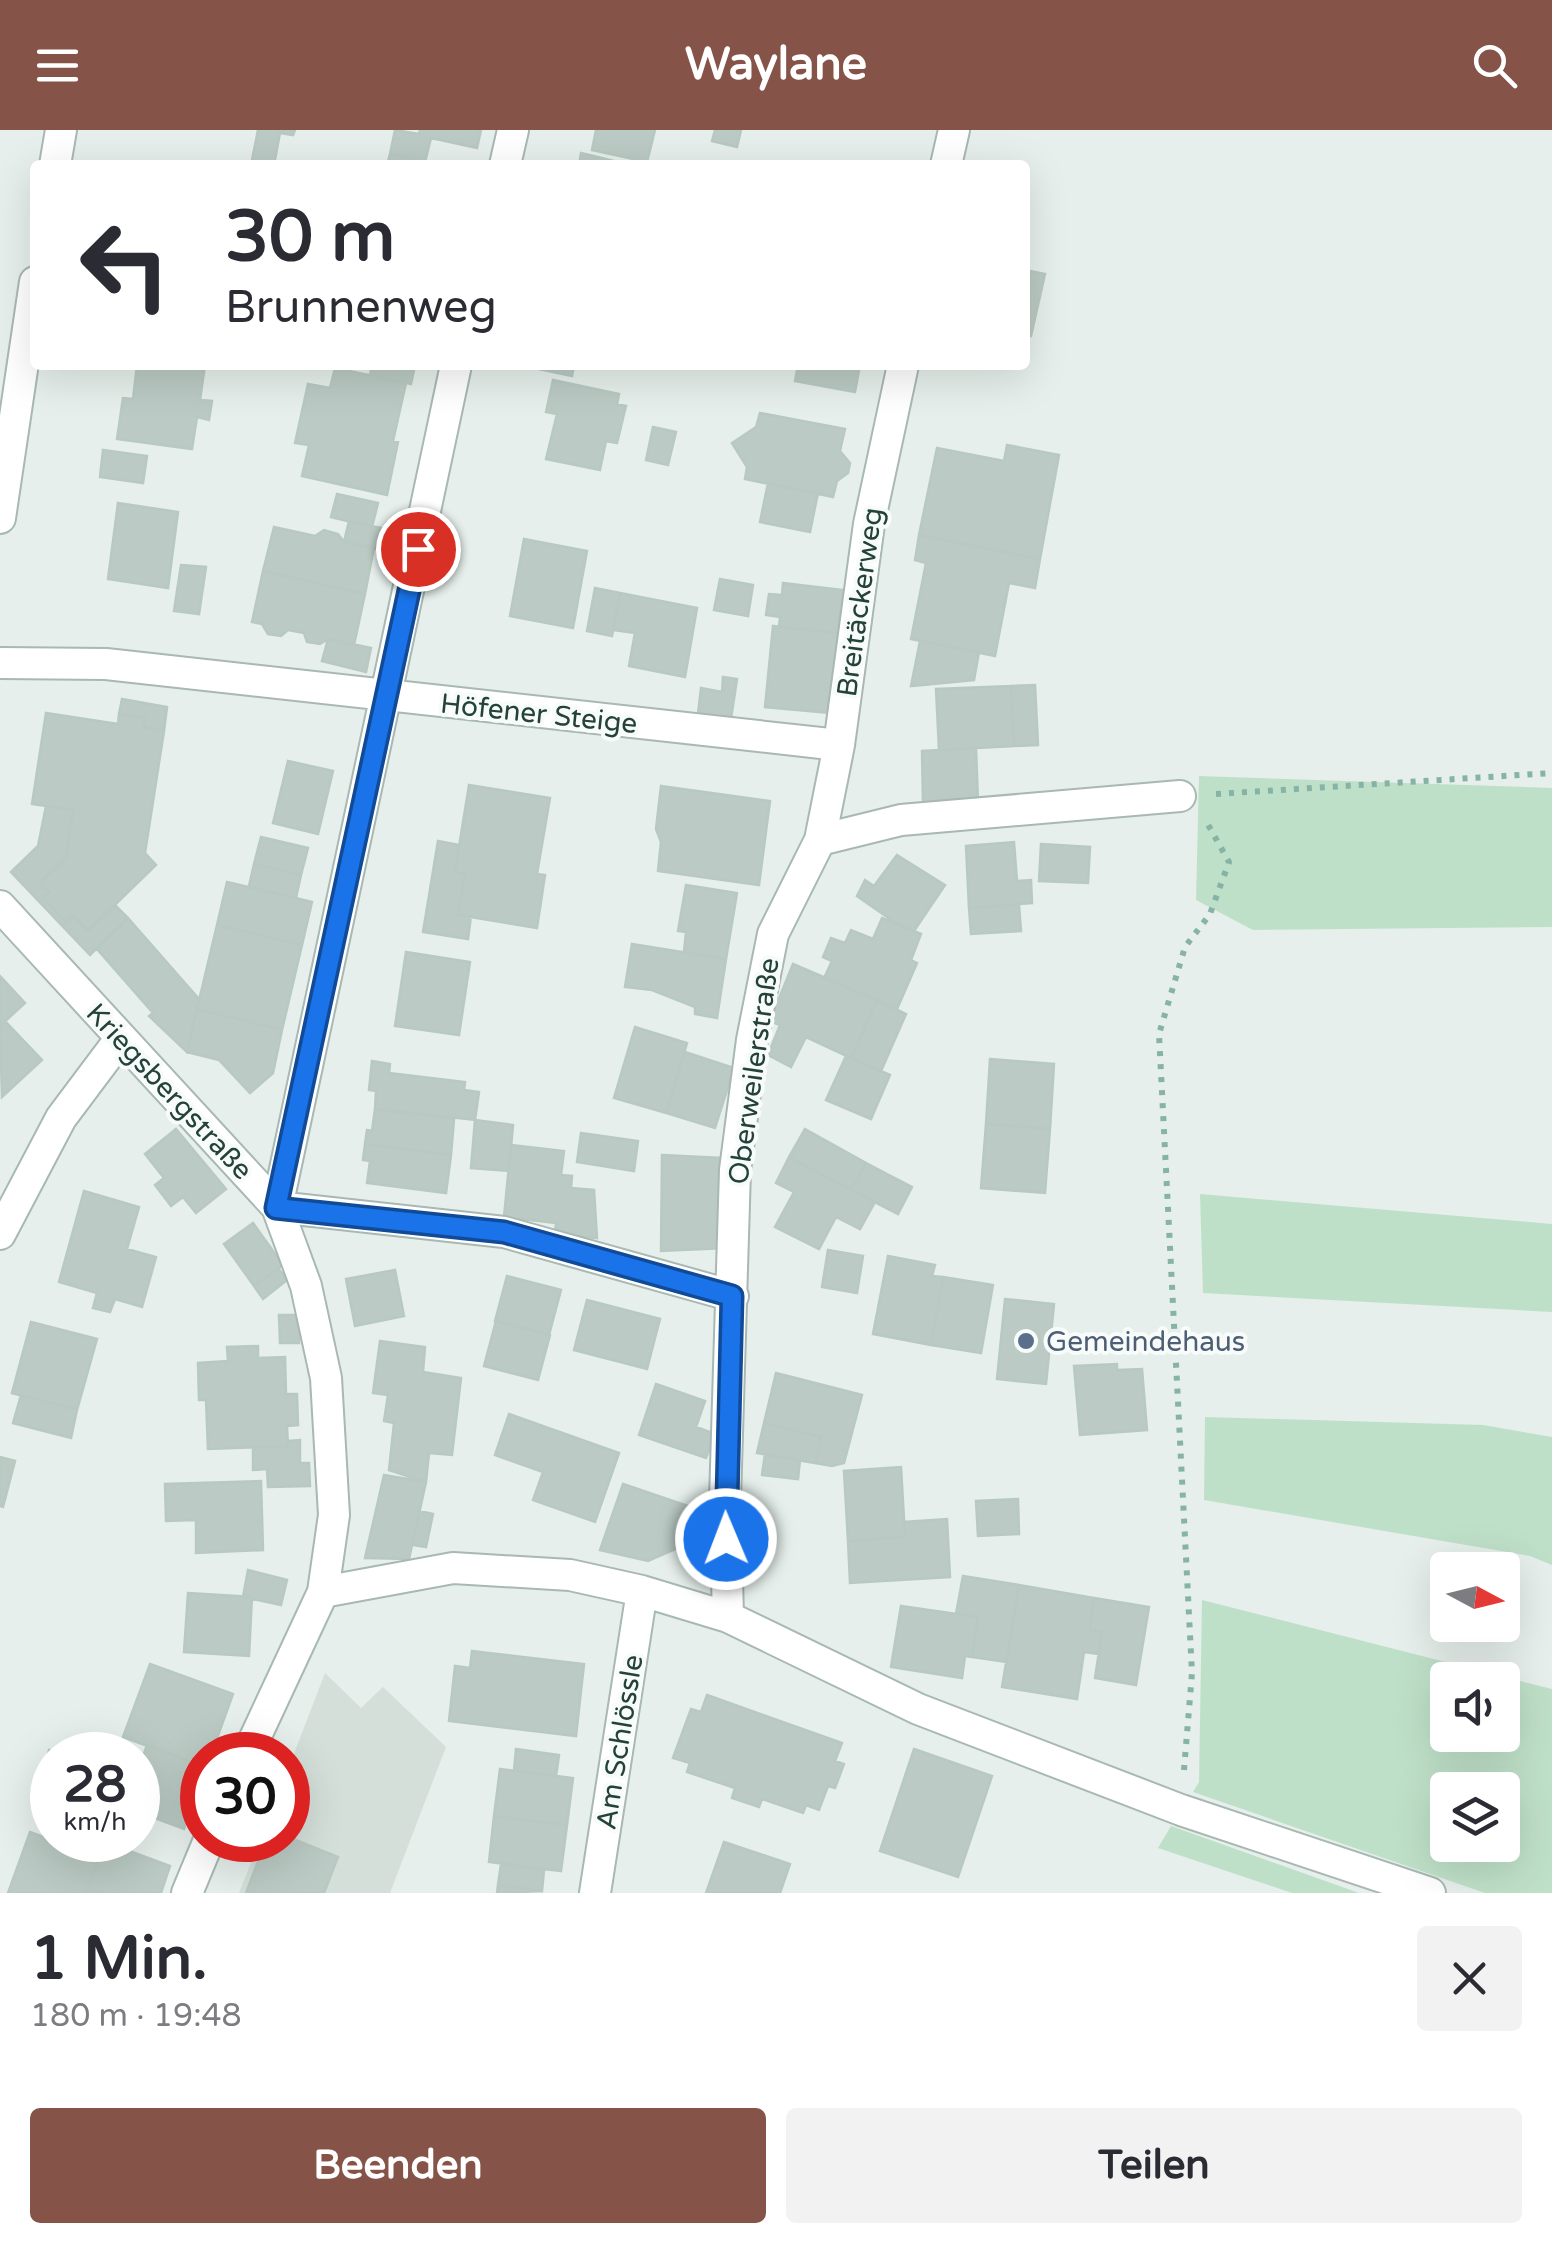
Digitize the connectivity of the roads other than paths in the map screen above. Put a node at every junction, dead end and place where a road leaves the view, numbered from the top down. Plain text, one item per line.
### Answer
1 (60, 130) edge
2 (513, 130) edge
3 (954, 130) edge
4 (56, 160) edge
5 (505, 160) edge
6 (947, 160) edge
7 (30, 316) edge
8 (455, 370) edge
9 (902, 370) edge
10 (0, 518) edge
11 (0, 663) edge
12 (388, 696) junction
13 (839, 745) junction
14 (1180, 796) road end
15 (820, 840) junction
16 (0, 906) edge
17 (121, 1038) junction
18 (276, 1208) junction
19 (0, 1234) edge
20 (732, 1296) junction
21 (642, 1590) junction
22 (324, 1592) junction
23 (728, 1617) junction
24 (258, 1732) edge
25 (200, 1862) edge
26 (187, 1893) edge
27 (595, 1893) edge
28 (1430, 1893) edge

1 - 4 street
2 - 5 street
3 - 6 street
7 - 10 street
8 - 12 street
9 - 13 street, Breitäckerweg
11 - 12 street, Höfener Steige
12 - 13 street, Höfener Steige
12 - 18 street
13 - 15 street, Breitäckerweg
14 - 15 street
15 - 20 street, Oberweilerstraße
16 - 17 street, Kriegsbergstraße
17 - 18 street, Kriegsbergstraße
17 - 19 street
18 - 20 street
18 - 22 street, Kriegsbergstraße
20 - 23 street, Oberweilerstraße
21 - 22 street
21 - 23 street
21 - 27 street, Am Schlössle
22 - 24 street, Kriegsbergstraße
23 - 28 street
25 - 26 street

